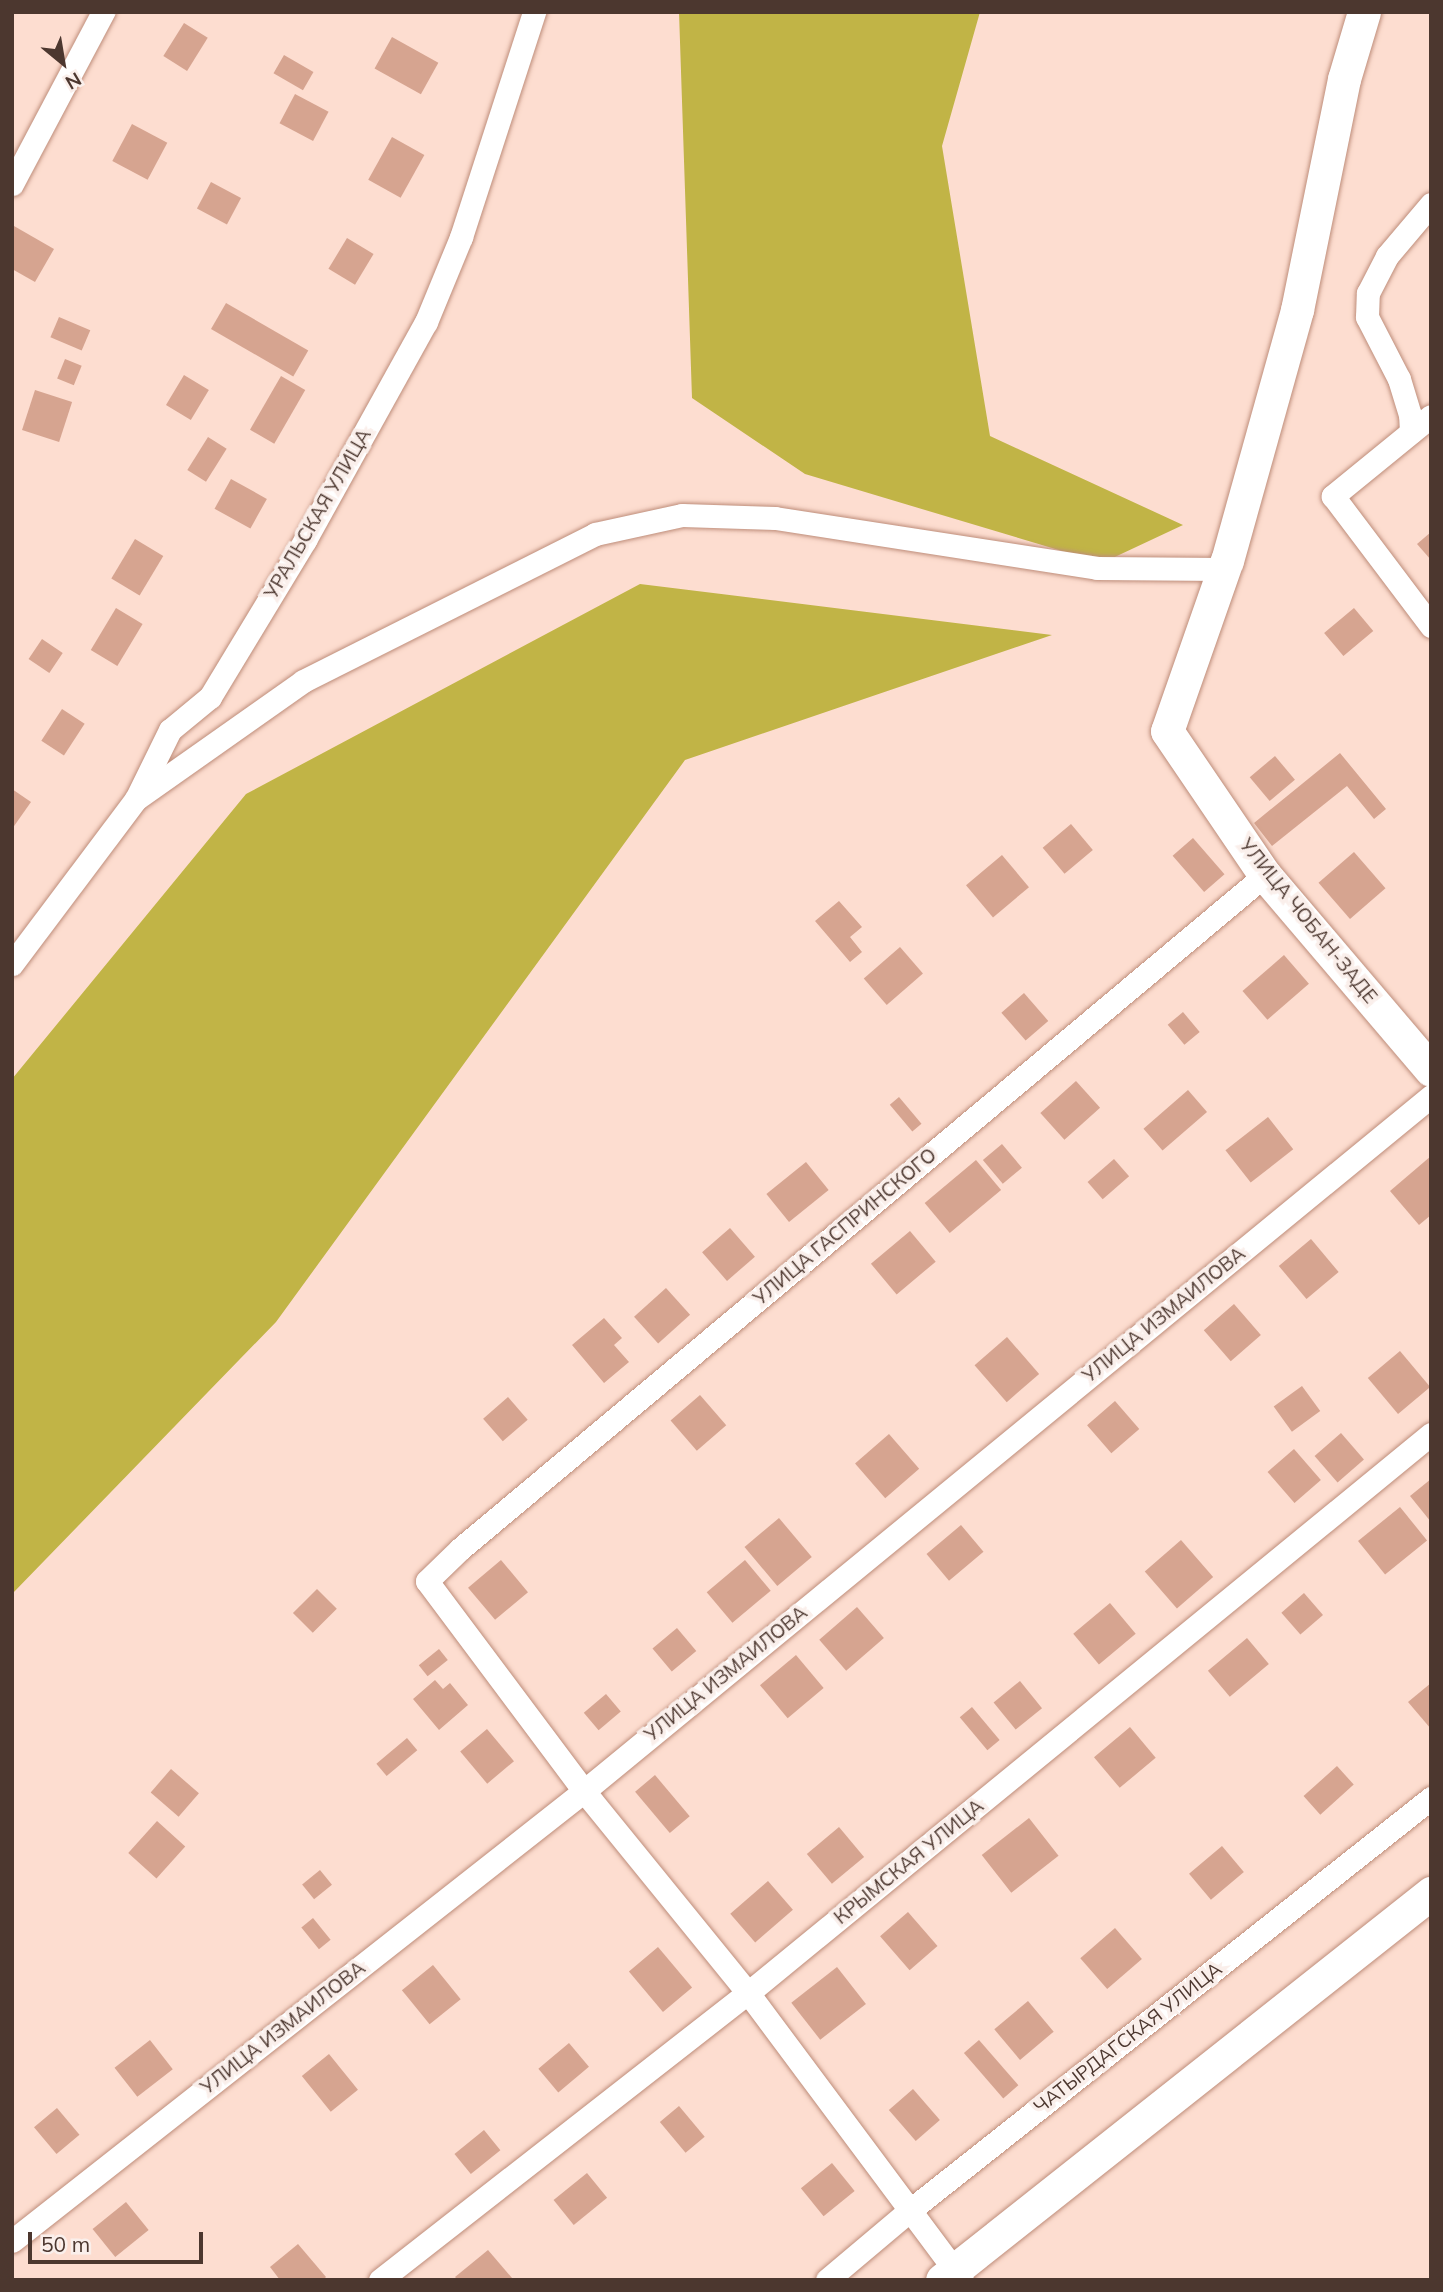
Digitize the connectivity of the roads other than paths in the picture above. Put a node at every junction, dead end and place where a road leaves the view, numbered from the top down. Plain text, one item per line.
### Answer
1 (103, 12) edge
2 (534, 12) edge
3 (1364, 12) edge
4 (12, 184) edge
5 (1431, 204) edge
6 (1431, 416) edge
7 (1411, 432) junction
8 (1223, 569) junction
9 (1431, 626) edge
10 (136, 799) junction
11 (1265, 875) junction
12 (12, 964) edge
13 (1431, 1070) edge
14 (1431, 1096) edge
15 (1431, 1434) edge
16 (583, 1791) junction
17 (1431, 1798) edge
18 (1431, 1893) edge
19 (748, 1993) junction
20 (909, 2211) junction
21 (12, 2241) edge
22 (952, 2276) edge
23 (380, 2280) edge
24 (827, 2280) edge

1 - 4 street
2 - 10 street, УРАЛЬСКАЯ УЛИЦА
3 - 8 main road
5 - 7 street
6 - 7 street
7 - 9 street
8 - 10 street
8 - 11 main road, УЛИЦА ЧОБАН-ЗАДЕ
10 - 12 street, УРАЛЬСКАЯ УЛИЦА
11 - 13 main road, УЛИЦА ЧОБАН-ЗАДЕ
11 - 16 street, УЛИЦА ГАСПРИНСКОГО
14 - 16 street, УЛИЦА ИЗМАИЛОВА
15 - 19 street, КРЫМСКАЯ УЛИЦА
16 - 19 street
16 - 21 street, УЛИЦА ИЗМАИЛОВА
17 - 20 street, ЧАТЫРДАГСКАЯ УЛИЦА
18 - 22 main road
19 - 20 street
19 - 23 street, КРЫМСКАЯ УЛИЦА
20 - 22 street
20 - 24 street, ЧАТЫРДАГСКАЯ УЛИЦА

